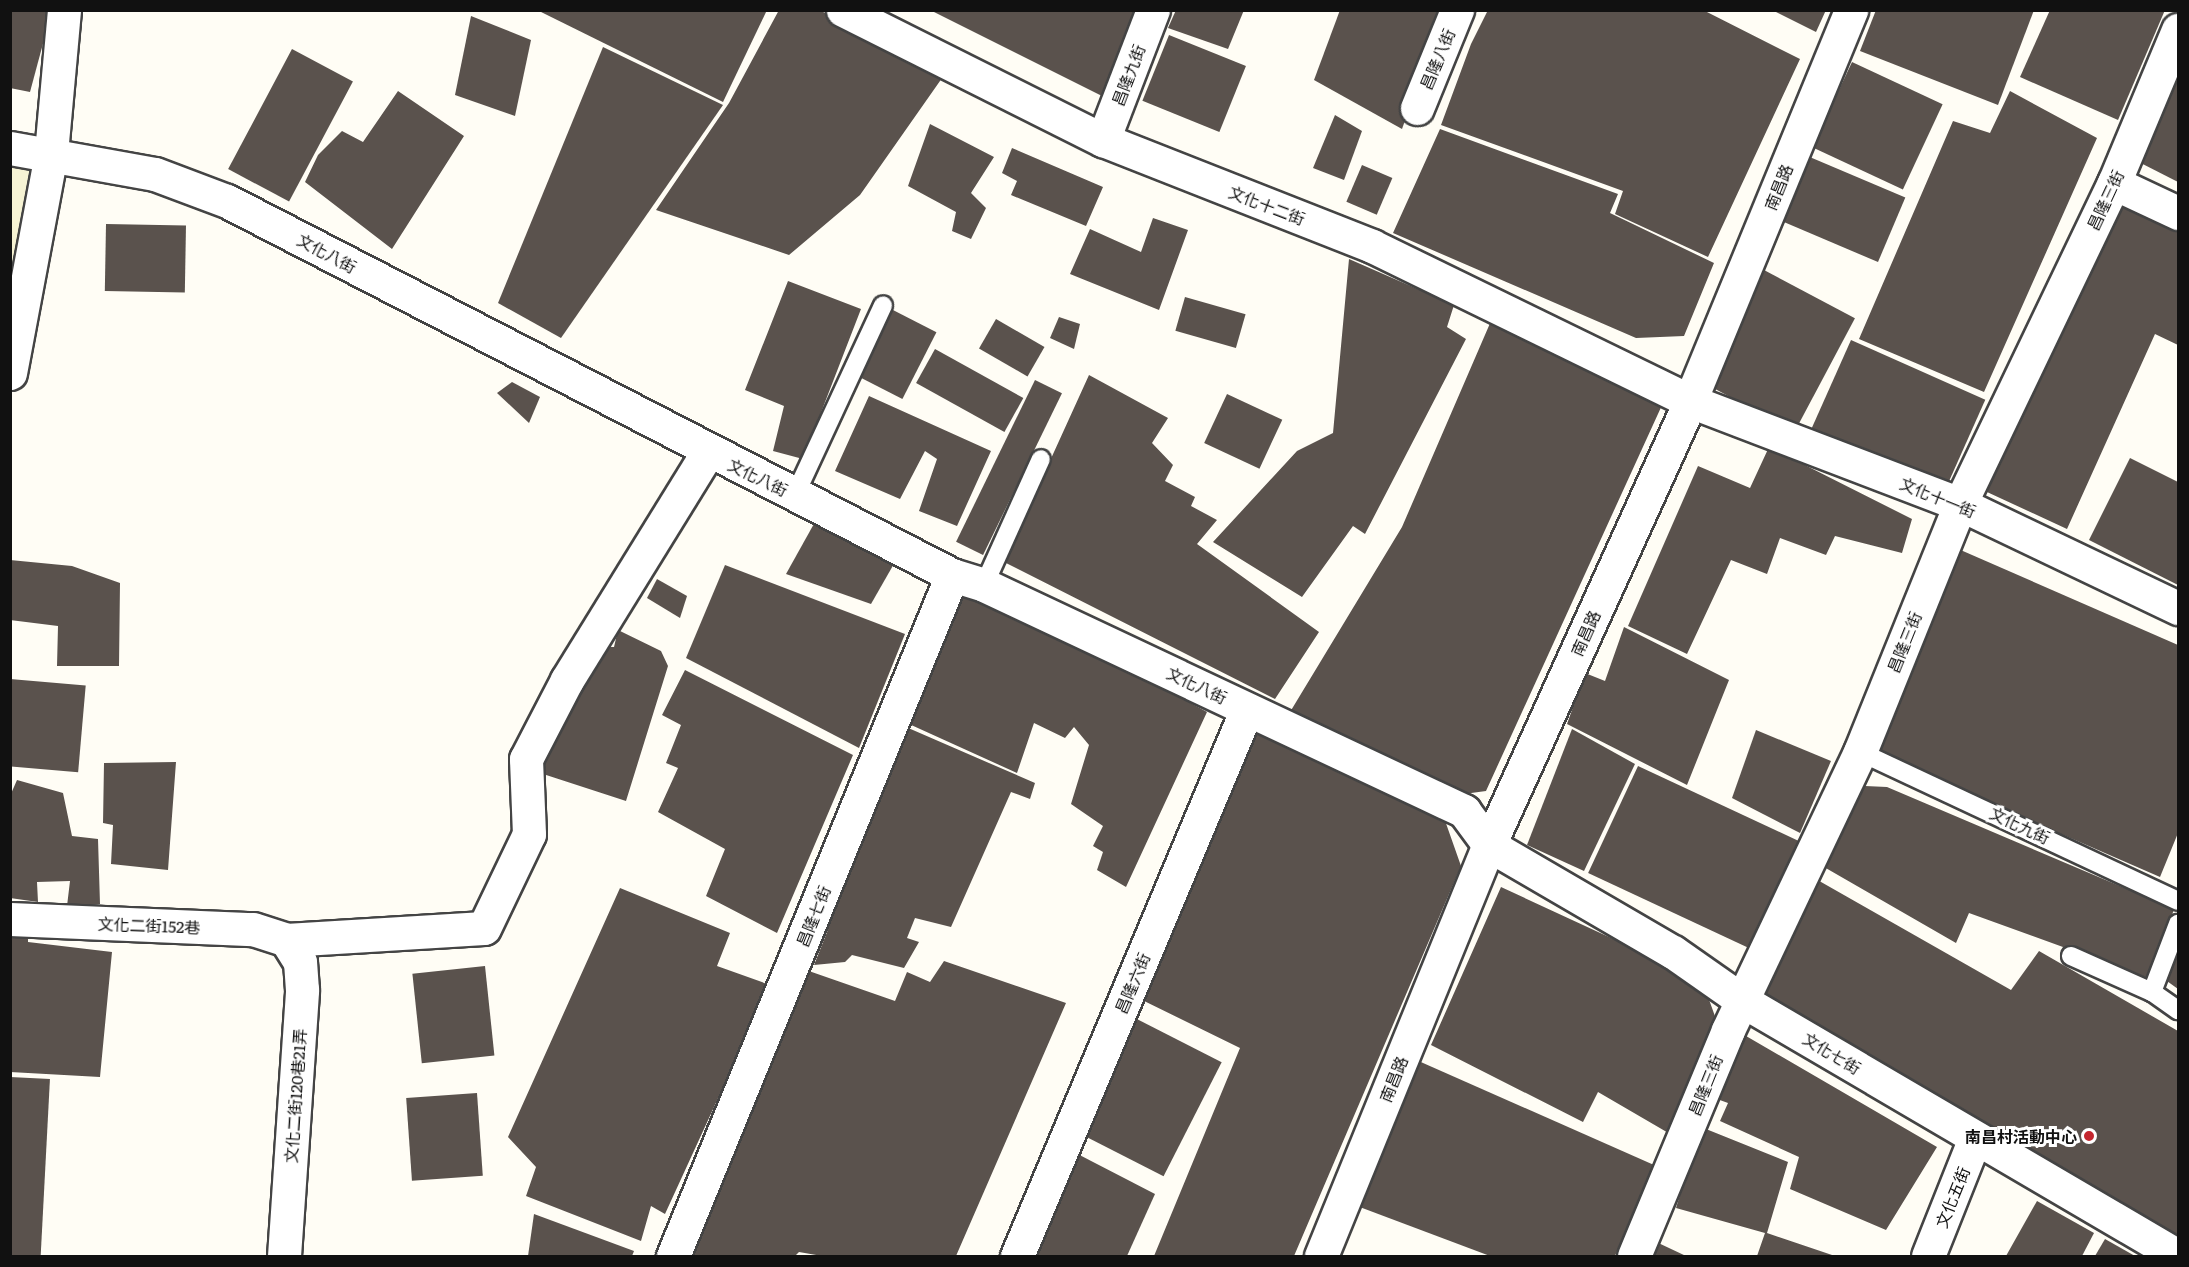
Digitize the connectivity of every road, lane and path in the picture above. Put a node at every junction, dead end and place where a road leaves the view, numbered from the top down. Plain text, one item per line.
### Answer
1 (64, 10) edge
2 (843, 10) edge
3 (1153, 10) edge
4 (1457, 10) edge
5 (1851, 10) edge
6 (2178, 30) edge
7 (1417, 108) dead end
8 (1103, 140) junction
9 (10, 148) edge
10 (51, 153) junction
11 (2114, 183) junction
12 (2178, 213) edge
13 (883, 306) dead end
14 (10, 373) edge
15 (1690, 401) junction
16 (708, 452) junction
17 (1041, 459) dead end
18 (795, 495) junction
19 (1960, 504) junction
20 (952, 575) junction
21 (984, 585) junction
22 (2178, 608) edge
23 (1247, 709) junction
24 (1860, 752) junction
25 (1489, 845) junction
26 (2178, 901) edge
27 (10, 919) edge
28 (2178, 924) edge
29 (286, 940) junction
30 (2071, 956) dead end
31 (2152, 992) junction
32 (1743, 1000) junction
33 (2178, 1010) edge
34 (1976, 1138) junction
35 (2178, 1256) edge
36 (284, 1257) edge
37 (673, 1257) edge
38 (1017, 1257) edge
39 (1321, 1257) edge
40 (1634, 1257) edge
41 (1928, 1257) edge

1 - 10 street
2 - 8 street, 文化十二街
3 - 8 street, 昌隆九街
4 - 7 street, 昌隆八街
5 - 15 street, 南昌路
6 - 11 street, 昌隆三街
8 - 15 street, 文化十二街
9 - 10 street, 文化八街
10 - 14 street
10 - 16 street, 文化八街
11 - 12 street
11 - 19 street, 昌隆三街
13 - 18 lane
15 - 19 street, 文化十一街
15 - 25 street, 南昌路
16 - 18 street, 文化八街
16 - 29 street
17 - 21 lane
18 - 20 street, 文化八街
19 - 22 street, 文化十一街
19 - 24 street, 昌隆三街
20 - 21 street, 文化八街
20 - 37 street, 昌隆七街
21 - 23 street, 文化八街
23 - 25 street, 文化八街
23 - 38 street, 昌隆六街
24 - 26 lane, 文化九街
24 - 32 street, 昌隆三街
25 - 32 street, 文化七街
25 - 39 street, 南昌路
27 - 29 street, 文化二街152巷
28 - 31 lane
29 - 36 street, 文化二街120巷21弄
30 - 31 lane
31 - 33 lane
32 - 34 street, 文化七街
32 - 40 street, 昌隆三街
34 - 35 street, 文化七街
34 - 41 street, 文化五街

